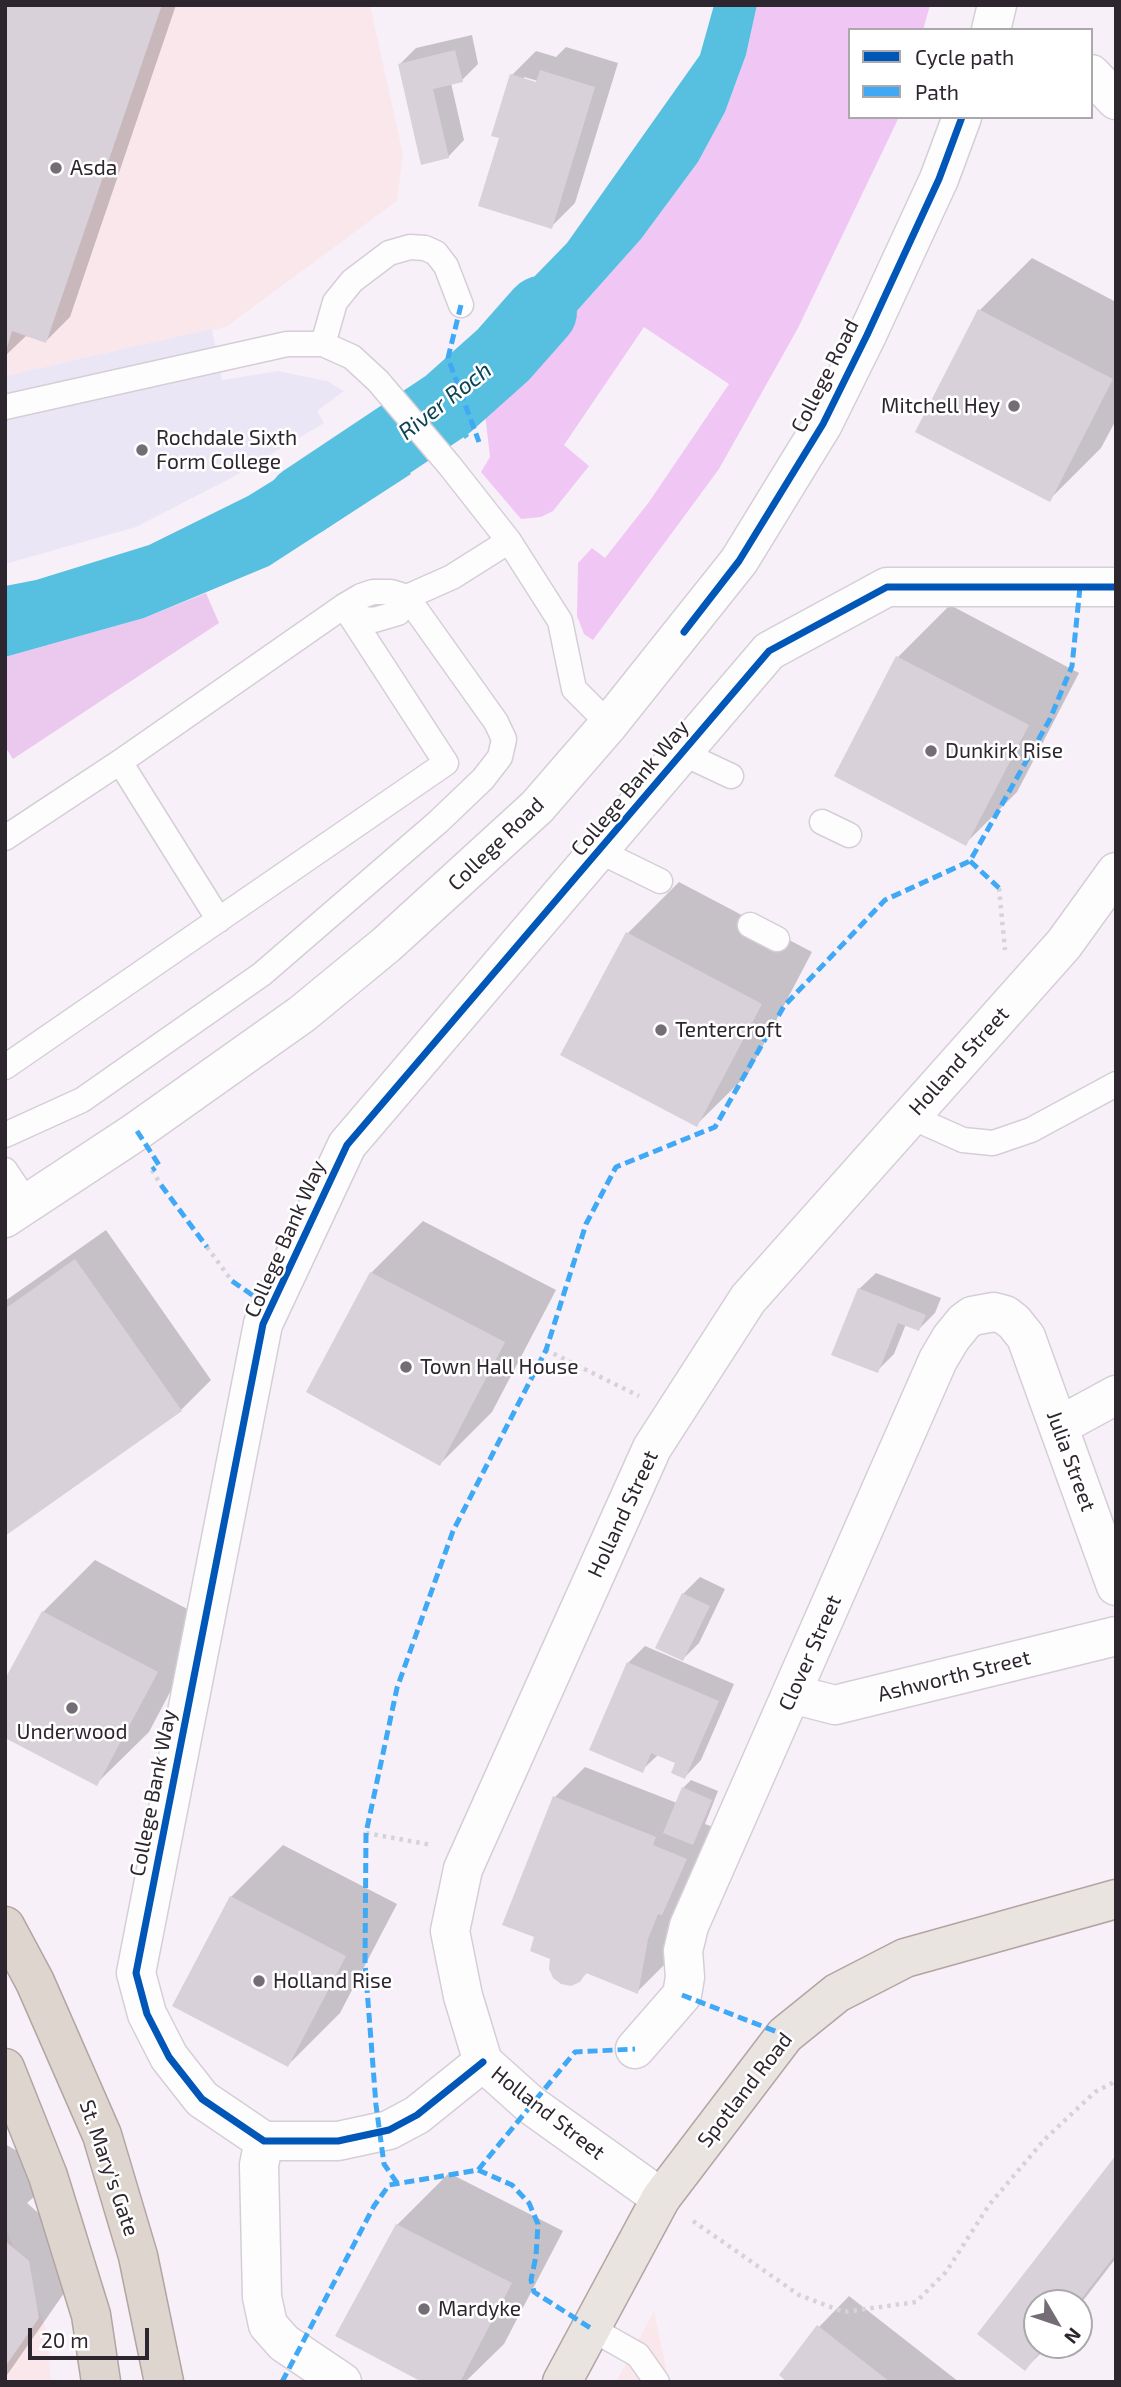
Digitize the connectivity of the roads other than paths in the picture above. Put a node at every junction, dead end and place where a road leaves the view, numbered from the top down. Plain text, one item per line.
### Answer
1 (997, 5) edge
2 (991, 28) edge
3 (1093, 76) edge
4 (1116, 100) edge
5 (961, 119) edge
6 (461, 304) dead end
7 (323, 344) junction
8 (5, 407) edge
9 (509, 541) junction
10 (1116, 587) edge
11 (407, 597) junction
12 (344, 606) junction
13 (608, 724) junction
14 (682, 753) junction
15 (120, 762) junction
16 (731, 776) dead end
17 (822, 822) dead end
18 (849, 835) dead end
19 (5, 838) edge
20 (599, 851) junction
21 (1116, 872) edge
22 (660, 881) dead end
23 (219, 920) junction
24 (750, 925) dead end
25 (777, 939) dead end
26 (5, 1067) edge
27 (1116, 1084) edge
28 (909, 1116) junction
29 (5, 1135) edge
30 (5, 1170) edge
31 (16, 1211) edge
32 (1026, 1337) joint
33 (1116, 1395) edge
34 (1059, 1426) junction
35 (1116, 1586) edge
36 (1116, 1636) edge
37 (792, 1694) junction
38 (1116, 1899) edge
39 (5, 1926) edge
40 (635, 2049) dead end
41 (483, 2062) junction
42 (5, 2068) edge
43 (264, 2141) junction
44 (661, 2198) junction
45 (592, 2329) junction
46 (101, 2382) edge
47 (164, 2382) edge
48 (342, 2382) edge
49 (562, 2382) edge
50 (657, 2382) edge

1 - 2 street
3 - 4 street
5 - 13 street, College Road
6 - 7 lane
7 - 8 lane
7 - 9 lane
9 - 11 lane
9 - 13 lane
10 - 14 street, College Bank Way
11 - 12 lane
11 - 29 lane
12 - 15 lane
12 - 23 lane
13 - 31 street, College Road
14 - 16 lane
14 - 20 street, College Bank Way
15 - 19 lane
15 - 23 lane
17 - 18 lane
20 - 22 lane
20 - 43 street, College Bank Way
21 - 28 street, Holland Street
23 - 26 lane
24 - 25 lane
27 - 28 lane
28 - 41 street, Holland Street
30 - 31 lane
32 - 34 street, Julia Street
32 - 37 street, Clover Street
33 - 34 street
34 - 35 street, Julia Street
36 - 37 street, Ashworth Street
37 - 40 street, Clover Street
38 - 44 main road, Spotland Road
39 - 47 highway, St. Mary's Gate
41 - 43 street
41 - 44 street, Holland Street
42 - 46 highway
43 - 48 street
44 - 45 main road, Spotland Road
45 - 49 main road, Spotland Road
45 - 50 lane

